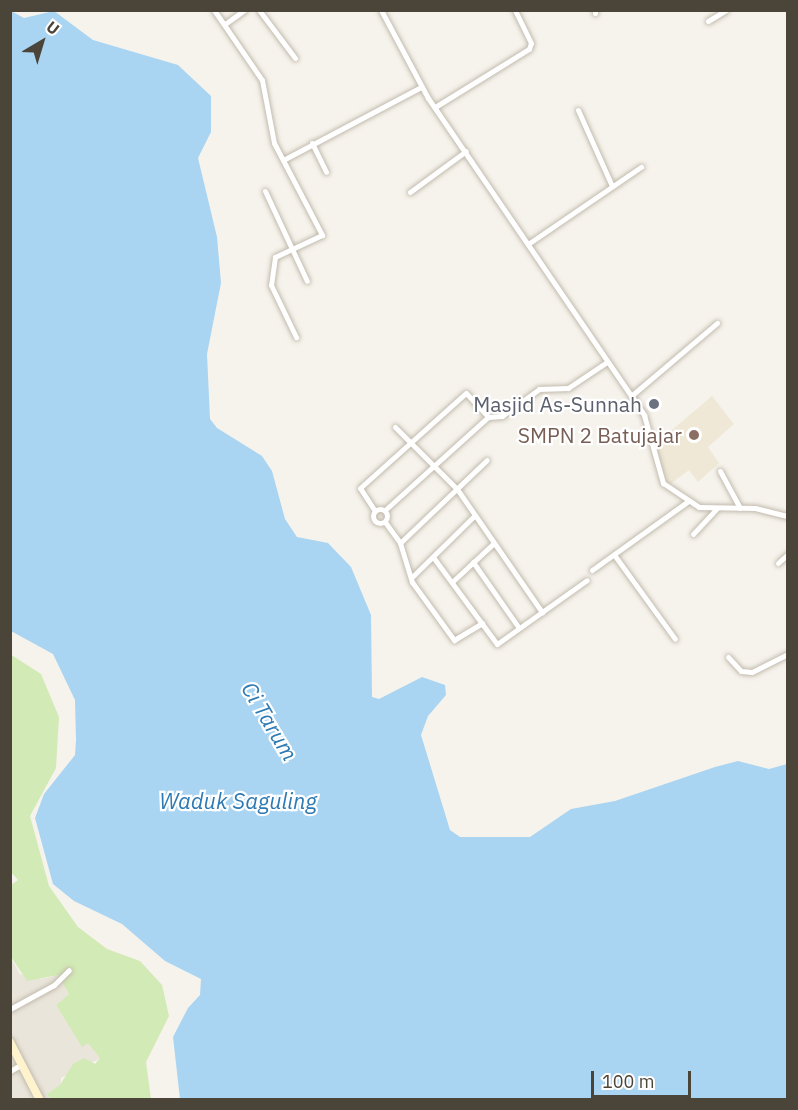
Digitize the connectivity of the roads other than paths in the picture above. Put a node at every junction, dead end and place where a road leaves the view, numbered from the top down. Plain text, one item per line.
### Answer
1 (214, 10) edge
2 (244, 10) edge
3 (259, 10) edge
4 (381, 10) edge
5 (515, 10) edge
6 (726, 10) edge
7 (708, 21) dead end
8 (225, 24) junction
9 (296, 58) dead end
10 (422, 87) junction
11 (435, 106) junction
12 (578, 110) dead end
13 (312, 143) junction
14 (466, 151) junction
15 (285, 159) junction
16 (641, 167) dead end
17 (326, 172) dead end
18 (612, 186) junction
19 (265, 191) dead end
20 (410, 192) dead end
21 (528, 244) junction
22 (292, 249) junction
23 (307, 281) dead end
24 (717, 323) dead end
25 (296, 337) dead end
26 (607, 362) junction
27 (631, 396) junction
28 (488, 417) junction
29 (395, 427) dead end
30 (412, 442) junction
31 (487, 460) dead end
32 (436, 464) junction
33 (720, 471) dead end
34 (457, 489) junction
35 (687, 502) junction
36 (717, 508) junction
37 (740, 508) junction
38 (385, 510) junction
39 (375, 511) junction
40 (475, 515) junction
41 (787, 515) edge
42 (385, 522) junction
43 (693, 534) dead end
44 (399, 543) junction
45 (494, 543) junction
46 (788, 554) edge
47 (615, 556) junction
48 (433, 557) junction
49 (473, 562) junction
50 (778, 562) dead end
51 (592, 570) dead end
52 (412, 577) junction
53 (587, 580) dead end
54 (452, 582) junction
55 (542, 612) junction
56 (482, 623) junction
57 (519, 628) junction
58 (675, 639) dead end
59 (788, 654) edge
60 (728, 657) dead end
61 (69, 970) dead end
62 (10, 1010) edge
63 (10, 1042) edge
64 (22, 1064) junction
65 (10, 1071) edge
66 (40, 1100) edge

1 - 8 street
2 - 8 street
3 - 9 street
4 - 10 street
5 - 11 street
6 - 7 street
8 - 15 street
10 - 11 street
10 - 13 street
11 - 14 street
12 - 18 street
13 - 15 street
13 - 17 street
14 - 20 street
14 - 21 street
15 - 22 street
16 - 18 street
18 - 21 street
19 - 22 street
21 - 26 street
22 - 23 street
22 - 25 street
24 - 27 street
26 - 27 street
26 - 28 street
27 - 35 street
28 - 30 street
28 - 32 street
29 - 30 street
30 - 32 street
30 - 39 street
31 - 34 street
32 - 34 street
32 - 38 street
33 - 37 street
34 - 40 street
34 - 44 street
35 - 36 street
35 - 47 street
36 - 37 street
36 - 43 street
37 - 41 street
38 - 39 street
38 - 42 street
39 - 42 street
40 - 45 street
40 - 48 street
42 - 44 street
44 - 52 street
45 - 49 street
45 - 55 street
46 - 50 street
47 - 51 street
47 - 58 street
48 - 52 street
48 - 54 street
49 - 54 street
49 - 57 street
52 - 56 street
53 - 55 street
54 - 56 street
55 - 57 street
56 - 57 street
59 - 60 street
61 - 62 street
63 - 64 street
64 - 65 street
64 - 66 street

